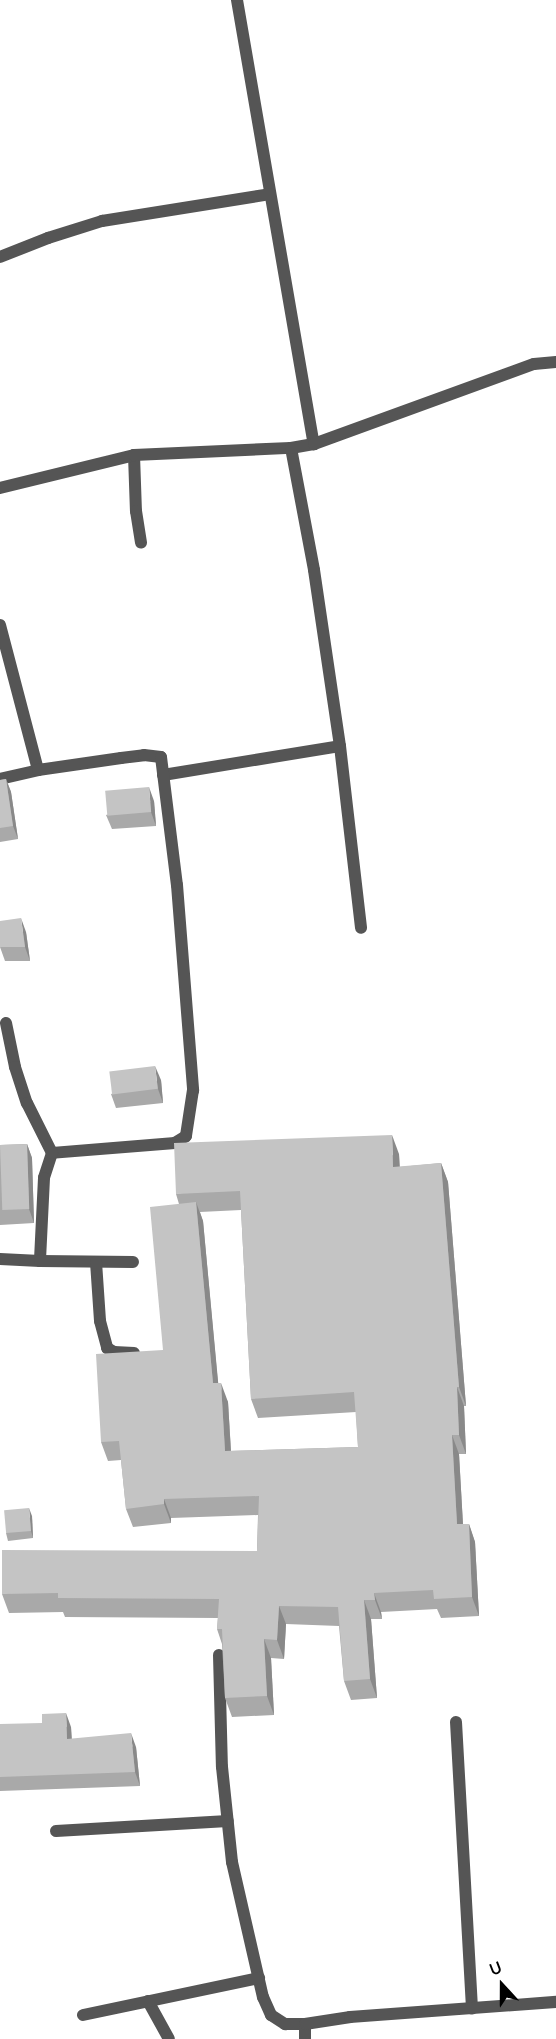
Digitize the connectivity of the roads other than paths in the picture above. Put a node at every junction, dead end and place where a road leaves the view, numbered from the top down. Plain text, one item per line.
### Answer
1 (237, 0) edge
2 (270, 194) junction
3 (0, 257) edge
4 (556, 362) edge
5 (314, 444) junction
6 (291, 448) junction
7 (134, 455) junction
8 (0, 488) edge
9 (141, 543) dead end
10 (0, 625) edge
11 (340, 746) junction
12 (38, 770) junction
13 (163, 775) junction
14 (0, 779) edge
15 (361, 928) dead end
16 (6, 1023) dead end
17 (52, 1153) junction
18 (0, 1259) edge
19 (40, 1261) junction
20 (96, 1262) junction
21 (133, 1262) dead end
22 (138, 1353) edge
23 (219, 1655) dead end
24 (456, 1722) dead end
25 (228, 1821) junction
26 (56, 1831) dead end
27 (259, 1978) junction
28 (148, 2001) junction
29 (556, 2002) edge
30 (472, 2009) junction
31 (82, 2015) dead end
32 (305, 2025) junction
33 (169, 2039) edge
34 (305, 2039) edge

1 - 2 street
2 - 3 street
2 - 5 street
4 - 5 street
5 - 6 street
6 - 7 street
6 - 11 street
7 - 8 street
7 - 9 street
10 - 12 street
11 - 13 street
11 - 15 street
12 - 13 street
12 - 14 street
13 - 17 street
16 - 17 street
17 - 19 street
18 - 19 street
19 - 20 street
20 - 21 street
20 - 22 street
23 - 25 street
24 - 30 street
25 - 26 street
25 - 27 street
27 - 28 street
27 - 32 street
28 - 31 street
28 - 33 street
29 - 30 street
30 - 32 street
32 - 34 street

